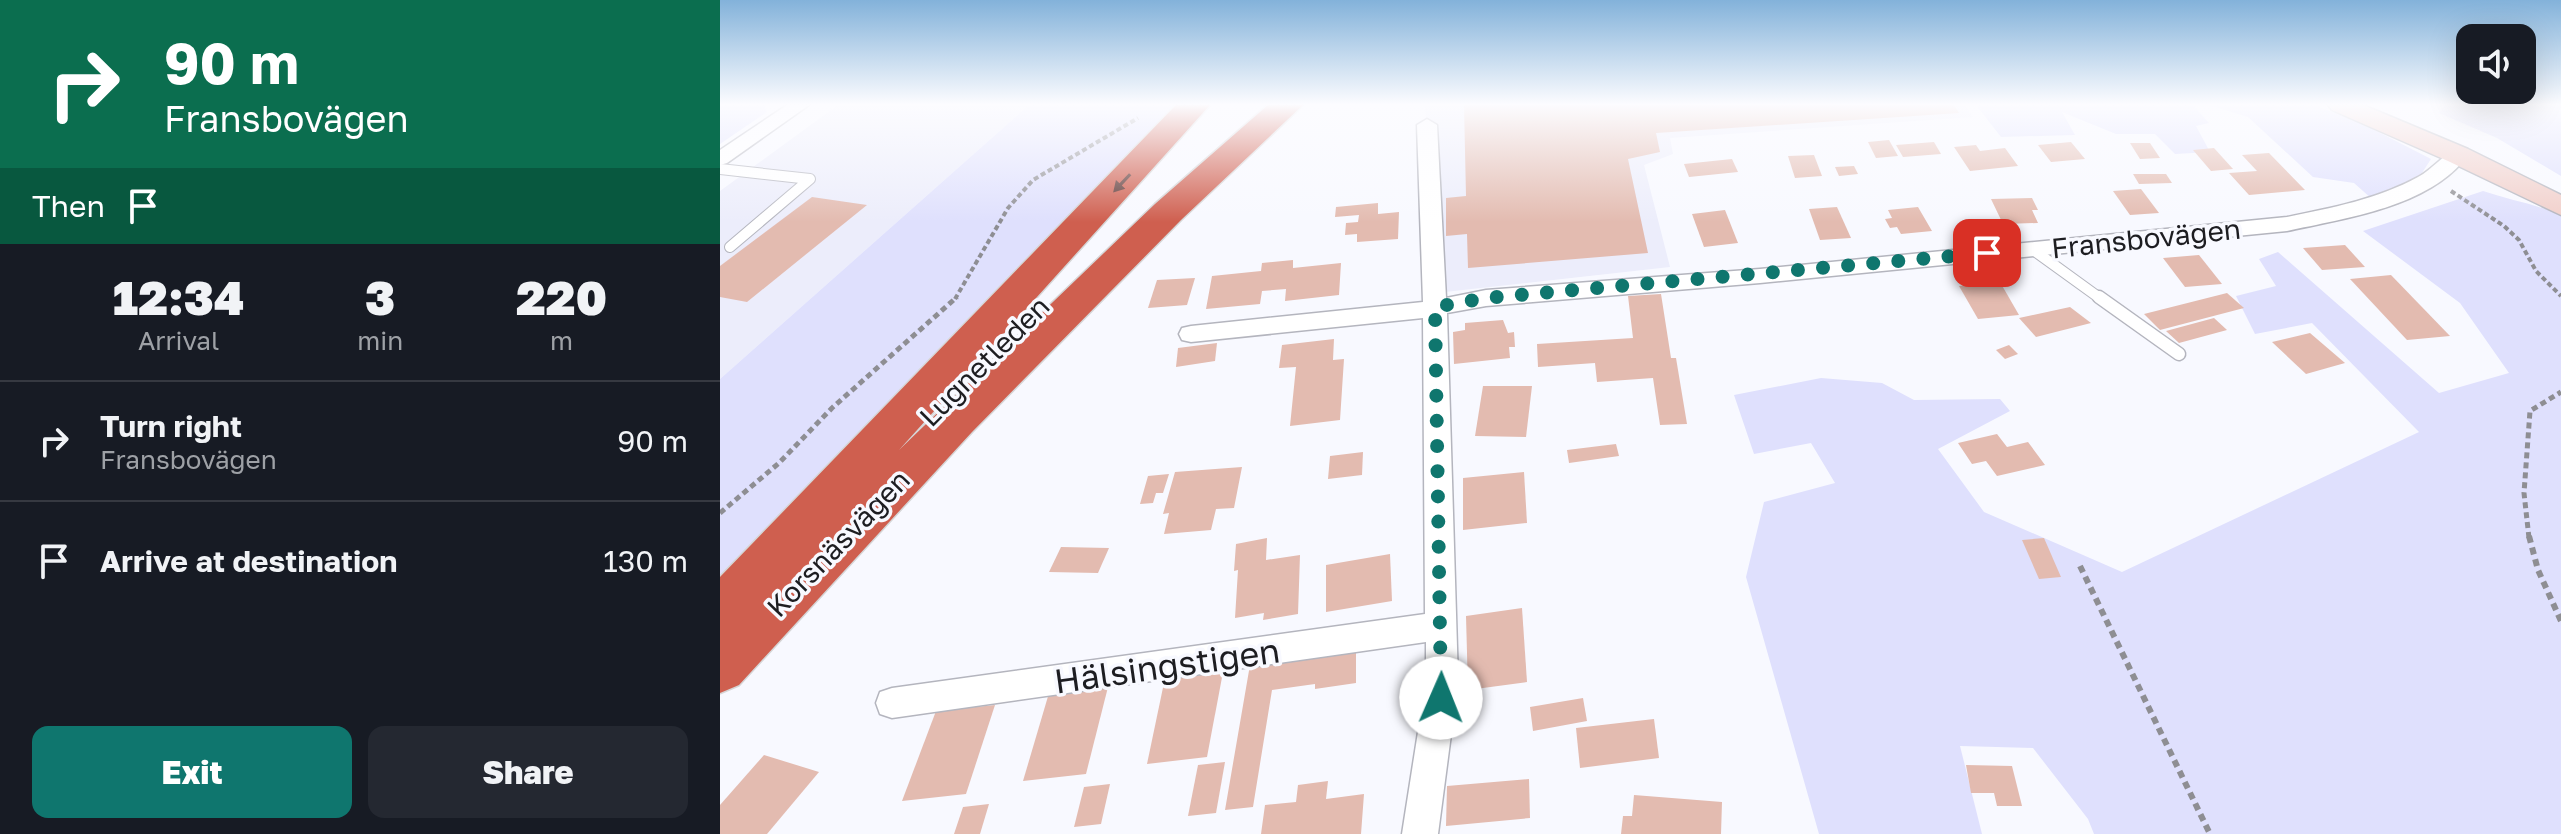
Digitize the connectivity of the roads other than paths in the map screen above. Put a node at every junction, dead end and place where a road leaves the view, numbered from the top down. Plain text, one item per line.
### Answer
1 (742, 144) edge
2 (1158, 144) edge
3 (1214, 144) edge
4 (1242, 144) edge
5 (1259, 144) edge
6 (1428, 144) edge
7 (2432, 144) edge
8 (2458, 155) junction
9 (720, 159) edge
10 (720, 169) edge
11 (2561, 206) edge
12 (730, 247) dead end
13 (2032, 249) junction
14 (1095, 286) junction
15 (1435, 307) junction
16 (1191, 334) dead end
17 (2179, 354) dead end
18 (720, 612) edge
19 (1441, 626) junction
20 (720, 627) edge
21 (720, 668) edge
22 (892, 703) dead end
23 (1420, 834) edge

1 - 9 street
2 -> 18 highway
3 - 20 highway, Lugnetleden
4 - 14 highway
5 - 14 highway
6 - 15 street
7 - 8 street
8 - 11 street
8 - 13 street, Fransbovägen
10 - 12 lane
13 - 15 street, Fransbovägen
13 - 17 lane
14 - 21 highway, Korsnäsvägen
15 - 16 street, Fransbovägen
15 - 19 street
19 - 22 street, Hälsingstigen
19 - 23 street

